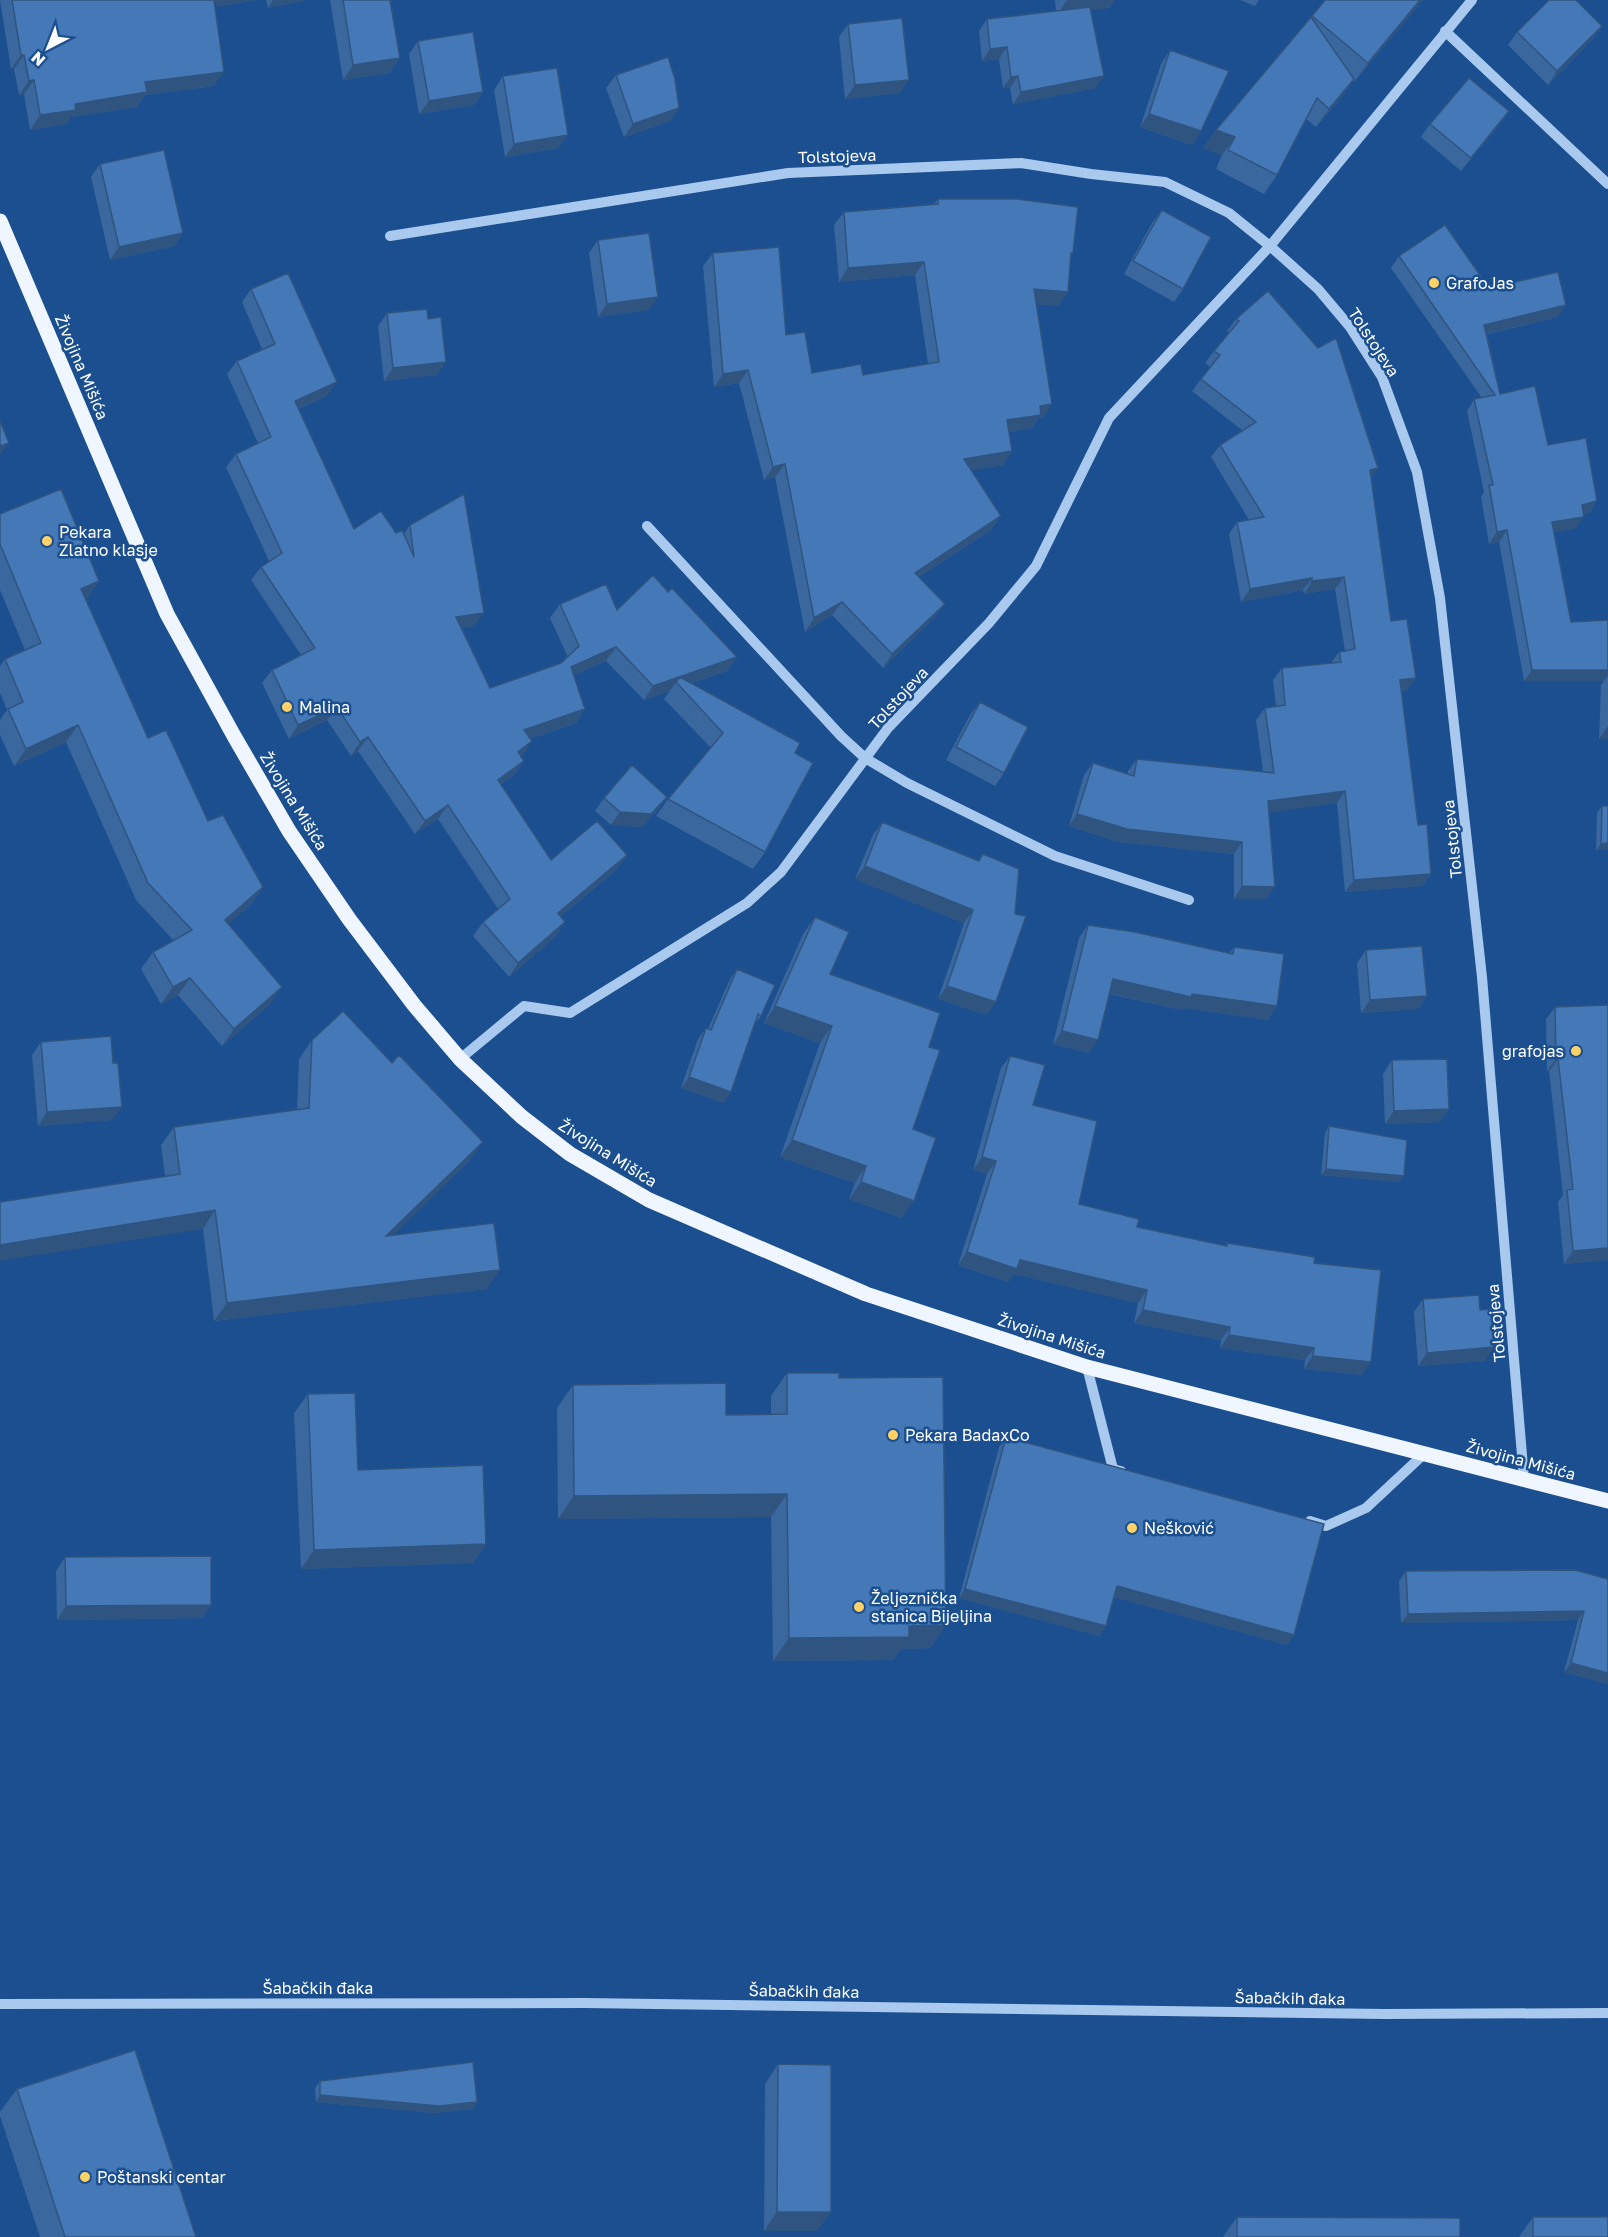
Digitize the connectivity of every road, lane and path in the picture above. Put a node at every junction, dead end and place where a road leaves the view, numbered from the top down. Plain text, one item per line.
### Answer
1 (1472, 0) edge
2 (1445, 31) junction
3 (1608, 184) edge
4 (0, 221) edge
5 (390, 236) dead end
6 (1270, 246) junction
7 (647, 526) dead end
8 (865, 758) junction
9 (1189, 900) dead end
10 (460, 1059) junction
11 (1087, 1367) junction
12 (1425, 1453) junction
13 (1135, 1475) edge
14 (1524, 1479) junction
15 (1608, 1502) edge
16 (1304, 1520) edge
17 (0, 2004) edge
18 (1608, 2013) edge

1 - 2 street, Tolstojeva
2 - 3 street
2 - 6 street, Tolstojeva
4 - 10 main road, Živojina Mišića
5 - 6 street, Tolstojeva
6 - 8 street, Tolstojeva
6 - 14 street, Tolstojeva
7 - 8 street
8 - 9 street
8 - 10 street, Tolstojeva
10 - 11 main road, Živojina Mišića
11 - 12 main road, Živojina Mišića
11 - 13 street
12 - 14 main road, Živojina Mišića
12 - 16 street
14 - 15 main road, Živojina Mišića
17 - 18 street, Šabačkih đaka

